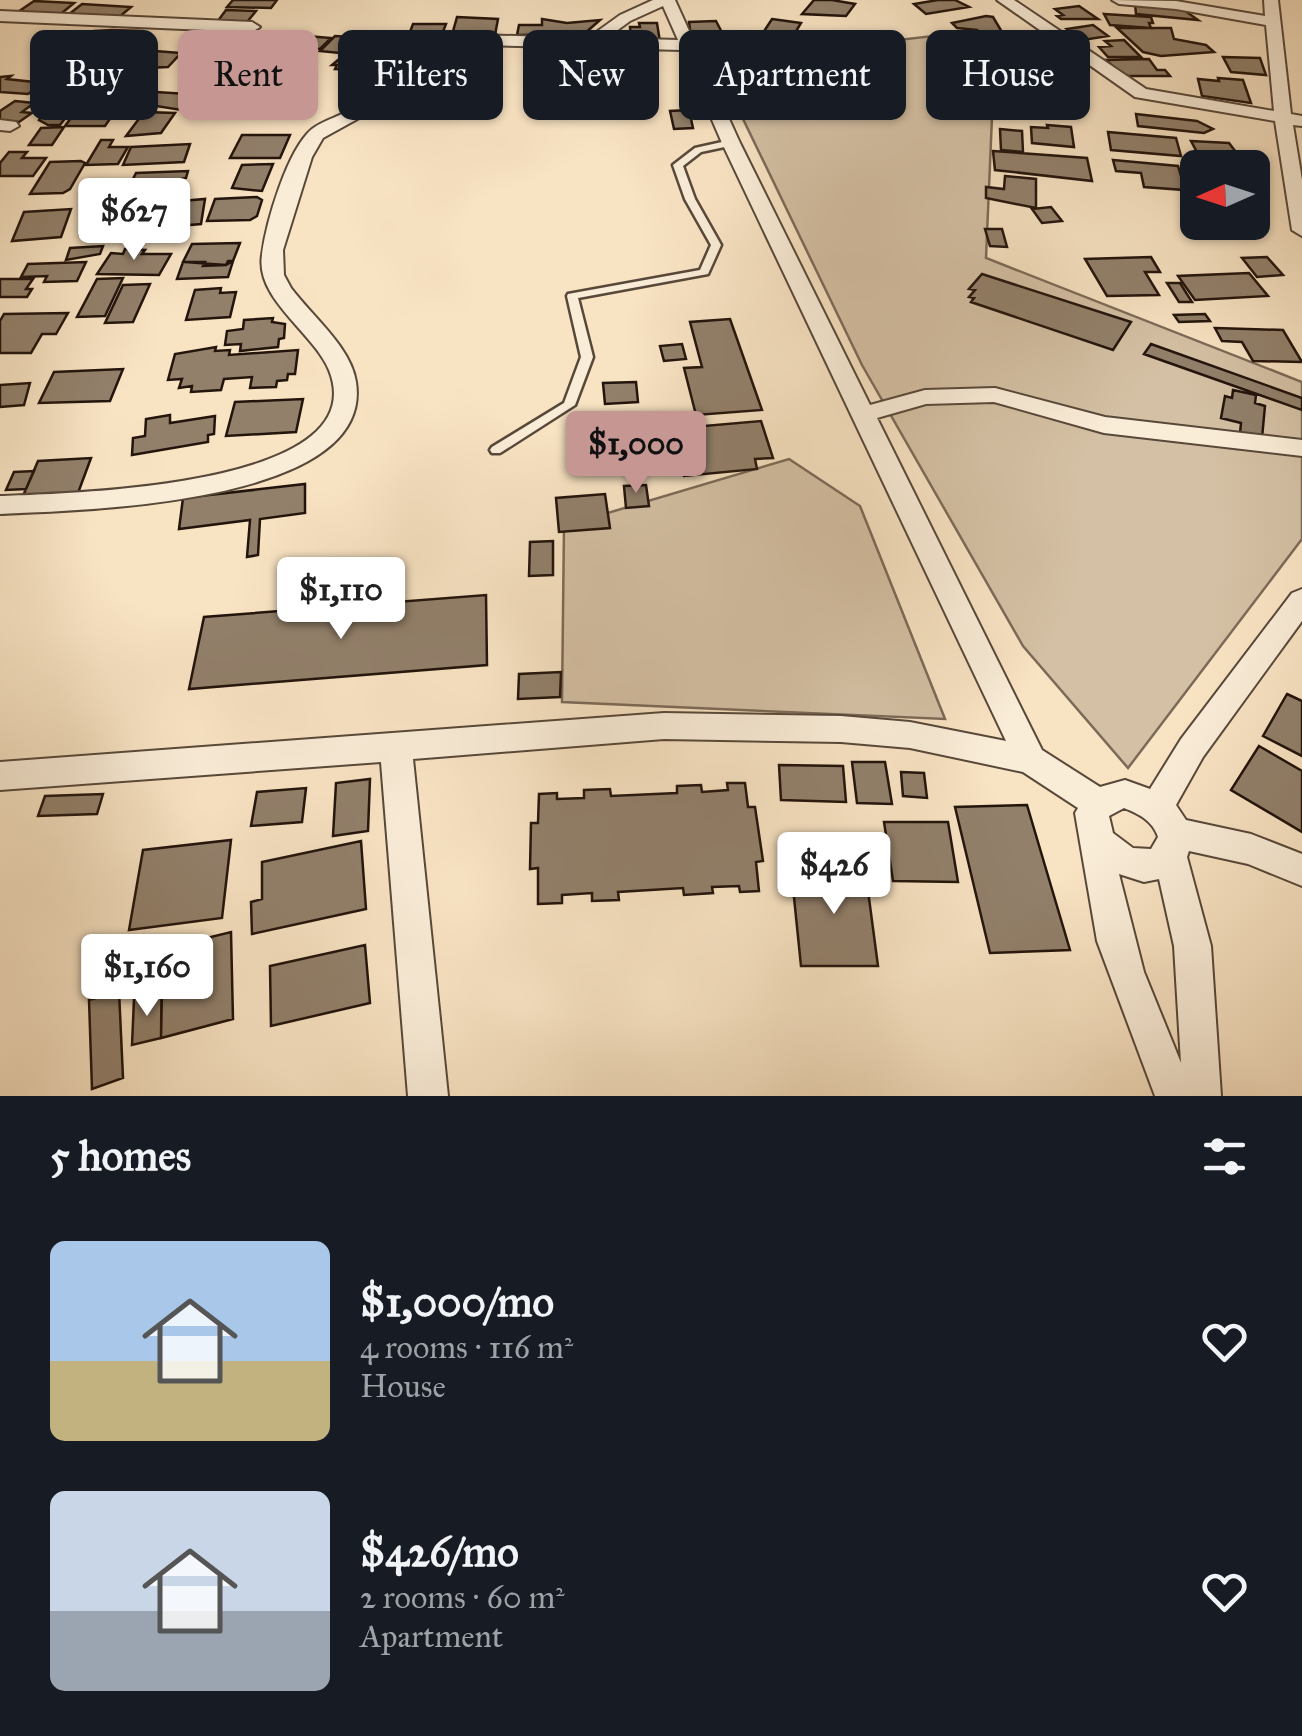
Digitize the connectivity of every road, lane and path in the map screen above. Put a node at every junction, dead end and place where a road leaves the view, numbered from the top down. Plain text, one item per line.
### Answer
1 (10, 0) edge
2 (667, 0) edge
3 (1004, 0) edge
4 (1119, 0) edge
5 (1271, 0) edge
6 (0, 8) edge
7 (0, 16) edge
8 (1273, 22) junction
9 (252, 27) dead end
10 (609, 30) edge
11 (679, 31) edge
12 (523, 41) edge
13 (720, 120) edge
14 (1292, 120) edge
15 (731, 143) junction
16 (1302, 230) edge
17 (864, 414) junction
18 (1302, 448) edge
19 (496, 450) dead end
20 (0, 504) edge
21 (1302, 600) edge
22 (396, 746) junction
23 (1031, 760) junction
24 (0, 776) edge
25 (1098, 803) junction
26 (1168, 833) junction
27 (1098, 841) junction
28 (1302, 870) edge
29 (428, 1096) edge
30 (1175, 1096) edge
31 (1201, 1096) edge

1 - 6 street
2 - 10 street
2 - 11 street
3 - 14 street
4 - 8 street
5 - 8 street
7 - 9 street
8 - 14 street
12 - 20 street
13 - 15 street
14 - 16 street
15 - 17 street
15 - 19 lane
17 - 18 street
17 - 23 street
21 - 26 street
22 - 23 street
22 - 24 street
22 - 29 street
23 - 25 street
25 - 26 street
25 - 27 street
26 - 27 street
26 - 28 street
26 - 31 street
27 - 30 street

